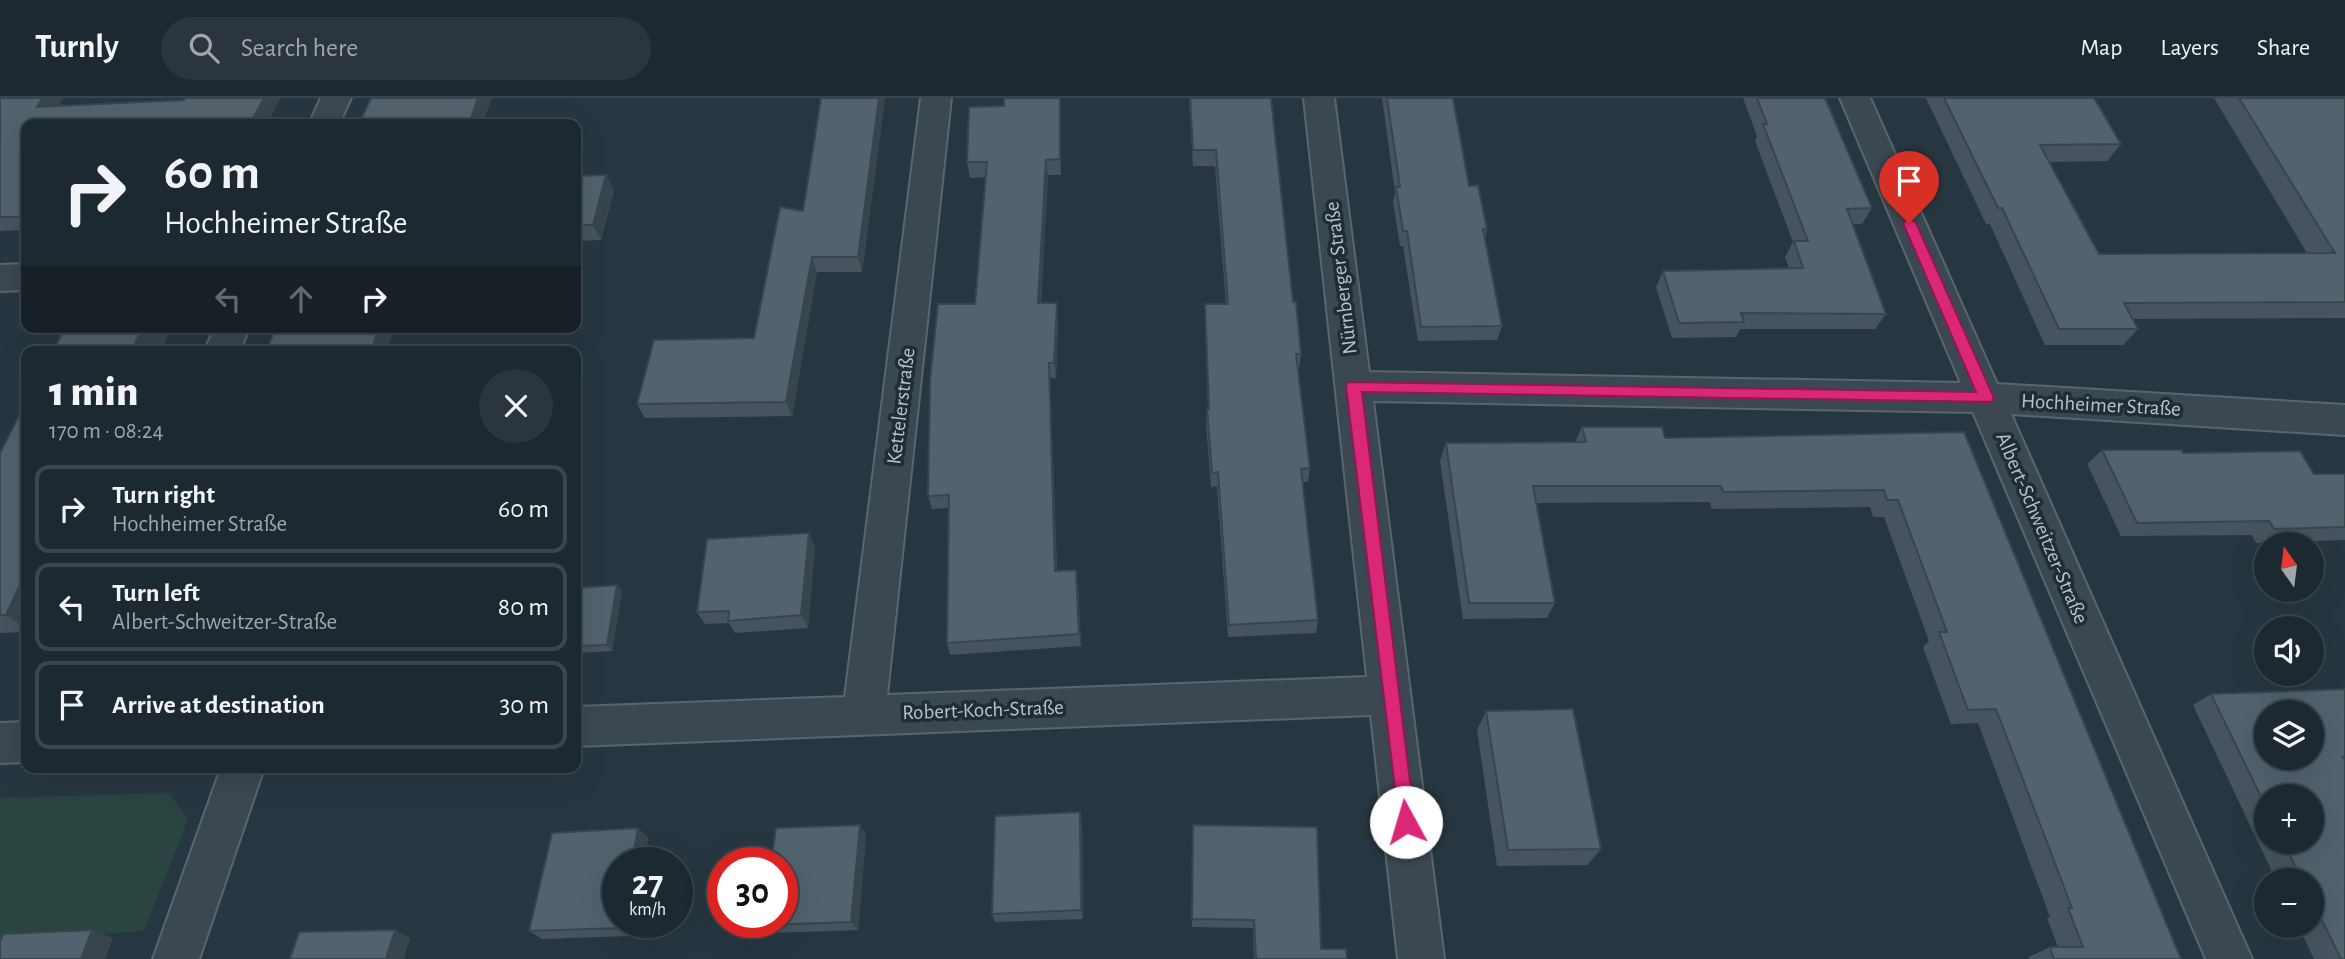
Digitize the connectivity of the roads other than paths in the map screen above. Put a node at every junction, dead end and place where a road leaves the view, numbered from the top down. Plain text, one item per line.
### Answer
1 (336, 98) edge
2 (936, 98) edge
3 (1319, 98) edge
4 (1855, 98) edge
5 (326, 119) edge
6 (21, 277) edge
7 (0, 278) edge
8 (1354, 386) junction
9 (1986, 398) junction
10 (2345, 420) edge
11 (1389, 695) junction
12 (864, 715) junction
13 (581, 727) edge
14 (21, 742) edge
15 (0, 743) edge
16 (241, 773) edge
17 (176, 959) edge
18 (1421, 959) edge
19 (2229, 959) edge

1 - 5 street
2 - 12 street, Kettelerstraße
3 - 8 street, Nürnberger Straße
4 - 9 street, Albert-Schweitzer-Straße
6 - 7 street
8 - 9 street, Hochheimer Straße
8 - 11 street, Nürnberger Straße
9 - 10 street, Hochheimer Straße
9 - 19 street, Albert-Schweitzer-Straße
11 - 12 street, Robert-Koch-Straße
11 - 18 street, Nürnberger Straße
12 - 13 street, Robert-Koch-Straße
14 - 15 street
16 - 17 street

